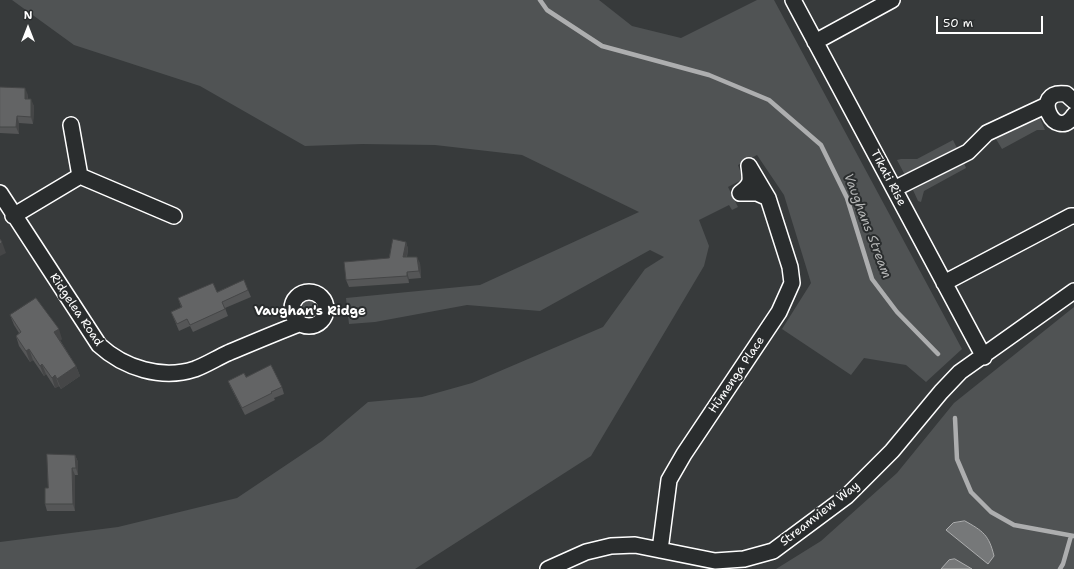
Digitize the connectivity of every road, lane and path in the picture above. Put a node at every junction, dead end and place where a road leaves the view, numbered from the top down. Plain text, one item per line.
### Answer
1 (793, 0) edge
2 (892, 0) edge
3 (815, 42) junction
4 (1074, 101) edge
5 (1047, 105) junction
6 (1074, 115) edge
7 (71, 125) dead end
8 (80, 176) junction
9 (894, 190) junction
10 (0, 193) edge
11 (768, 198) dead end
12 (13, 216) junction
13 (174, 216) dead end
14 (1074, 216) edge
15 (944, 283) junction
16 (1074, 291) edge
17 (299, 324) dead end
18 (984, 356) junction
19 (660, 550) junction
20 (548, 569) edge

1 - 3 street, Tīkati Rise
2 - 3 street
3 - 9 street, Tīkati Rise
4 - 5 street
5 - 6 street
5 - 9 street
7 - 8 street
8 - 12 street
8 - 13 street
9 - 15 street, Tīkati Rise
10 - 12 street, Ridgelea Road
11 - 19 street, Hūmenga Place
12 - 17 street, Ridgelea Road
14 - 15 street
15 - 18 street, Tīkati Rise
16 - 18 street, Streamview Way
18 - 19 street, Streamview Way
19 - 20 street, Streamview Way

